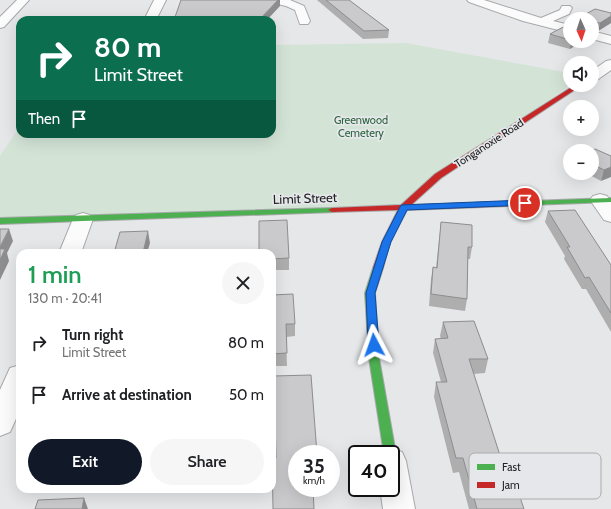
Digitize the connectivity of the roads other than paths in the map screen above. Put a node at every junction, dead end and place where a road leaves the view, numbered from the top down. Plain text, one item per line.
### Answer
1 (23, 0) edge
2 (160, 0) edge
3 (273, 0) edge
4 (473, 0) edge
5 (566, 8) dead end
6 (152, 16) edge
7 (304, 21) dead end
8 (541, 22) junction
9 (0, 24) edge
10 (563, 27) edge
11 (599, 37) edge
12 (611, 40) edge
13 (611, 64) edge
14 (599, 72) edge
15 (568, 92) edge
16 (607, 205) edge
17 (404, 207) junction
18 (83, 219) junction
19 (0, 221) edge
20 (72, 249) edge
21 (16, 385) edge
22 (0, 424) edge
23 (388, 445) edge
24 (397, 497) edge
25 (399, 509) edge

1 - 9 street
2 - 6 street
3 - 7 street
4 - 8 street
5 - 8 street
8 - 10 street
11 - 12 street
13 - 14 street
15 - 17 street, Tonganoxie Road
16 - 17 street, Limit Street
17 - 18 street, Limit Street
17 - 23 street
18 - 19 street, Limit Street
18 - 20 street
21 - 22 street
24 - 25 street

